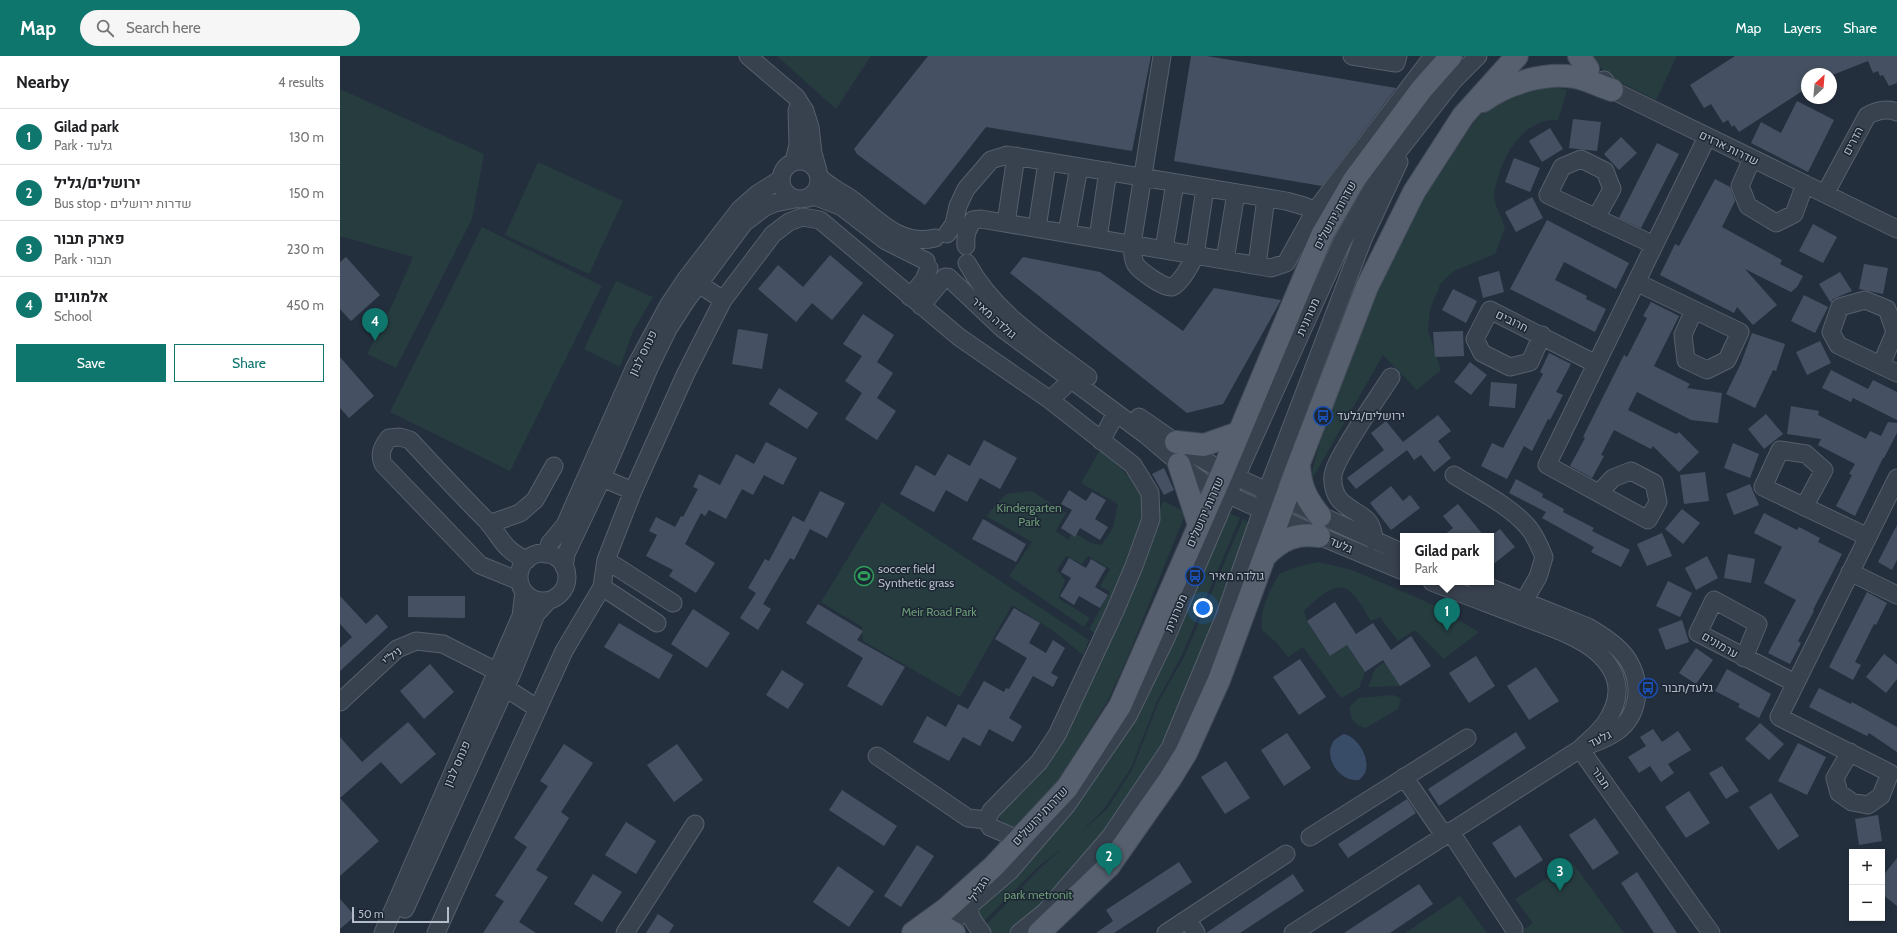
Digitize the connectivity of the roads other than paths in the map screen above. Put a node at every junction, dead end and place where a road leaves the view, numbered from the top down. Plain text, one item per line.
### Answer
1 (748, 56) edge
2 (1162, 56) edge
3 (1352, 56) edge
4 (1398, 56) edge
5 (1433, 56) edge
6 (1451, 56) edge
7 (1478, 56) edge
8 (1517, 56) edge
9 (1569, 56) edge
10 (1583, 63) edge
11 (787, 90) junction
12 (1612, 90) junction
13 (1897, 112) edge
14 (1463, 116) junction
15 (1417, 126) junction
16 (1707, 138) junction
17 (1016, 156) junction
18 (1752, 159) junction
19 (794, 161) junction
20 (1047, 162) junction
21 (1079, 167) junction
22 (1108, 172) junction
23 (819, 174) junction
24 (1142, 177) junction
25 (781, 179) junction
26 (1175, 183) junction
27 (1805, 184) junction
28 (1205, 188) junction
29 (1236, 193) junction
30 (1825, 194) junction
31 (802, 198) junction
32 (1266, 198) junction
33 (958, 206) junction
34 (1315, 211) junction
35 (1596, 218) dead end
36 (981, 219) junction
37 (1006, 223) junction
38 (1037, 228) junction
39 (1897, 230) edge
40 (1067, 233) junction
41 (941, 236) junction
42 (1098, 238) junction
43 (1132, 244) junction
44 (1654, 245) junction
45 (966, 246) junction
46 (1164, 249) junction
47 (1195, 255) junction
48 (1225, 260) junction
49 (967, 263) junction
50 (928, 265) junction
51 (1257, 265) junction
52 (947, 277) junction
53 (1636, 282) junction
54 (698, 284) junction
55 (723, 300) junction
56 (916, 301) junction
57 (1694, 310) dead end
58 (1542, 335) dead end
59 (1596, 364) junction
60 (1881, 365) dead end
61 (1897, 373) edge
62 (1391, 377) dead end
63 (1072, 379) junction
64 (1050, 400) junction
65 (1116, 413) junction
66 (1238, 433) junction
67 (1102, 441) junction
68 (1176, 442) junction
69 (1299, 463) junction
70 (1179, 464) junction
71 (554, 466) dead end
72 (1454, 475) dead end
73 (602, 478) junction
74 (1897, 478) edge
75 (1226, 483) junction
76 (633, 491) junction
77 (1599, 493) dead end
78 (1273, 504) junction
79 (1804, 507) dead end
80 (489, 524) junction
81 (1199, 525) junction
82 (1320, 526) junction
83 (1868, 537) junction
84 (1374, 541) junction
85 (1400, 552) edge
86 (546, 554) junction
87 (1264, 557) junction
88 (527, 560) junction
89 (606, 560) junction
90 (564, 567) junction
91 (1400, 569) edge
92 (1850, 572) junction
93 (1440, 585) edge
94 (1484, 585) edge
95 (522, 587) junction
96 (602, 587) junction
97 (1897, 595) edge
98 (548, 600) junction
99 (1524, 601) junction
100 (673, 603) dead end
101 (657, 623) dead end
102 (1744, 658) dead end
103 (498, 672) junction
104 (1796, 683) junction
105 (506, 688) junction
106 (340, 702) edge
107 (538, 709) junction
108 (1466, 738) dead end
109 (1580, 749) junction
110 (1850, 752) dead end
111 (877, 756) dead end
112 (1404, 777) junction
113 (987, 820) junction
114 (695, 824) dead end
115 (1447, 833) junction
116 (1310, 838) dead end
117 (1018, 839) junction
118 (1286, 854) dead end
119 (993, 867) junction
120 (968, 908) junction
121 (1191, 926) edge
122 (1514, 929) dead end
123 (937, 930) edge
124 (1041, 932) edge
125 (383, 933) edge
126 (395, 933) edge
127 (436, 933) edge
128 (624, 933) edge
129 (982, 933) edge
130 (1019, 933) edge
131 (1166, 933) edge
132 (1293, 933) edge
133 (1711, 933) edge

1 - 11 street
2 - 24 street
3 - 4 street
5 - 34 street
6 - 66 main road, שדרות ירושלים
7 - 15 street, מטרונית
8 - 14 main road
9 - 10 street, שדרות ארזים
10 - 12 street, שדרות ארזים
11 - 19 street
11 - 23 street
12 - 14 main road
12 - 16 street, שדרות ארזים
13 - 30 street, הדרים
14 - 69 main road
15 - 75 street, מטרונית
15 - 78 street, מטרונית
16 - 18 street, שדרות ארזים
16 - 44 street
17 - 20 street
17 - 33 street
17 - 37 street
18 - 27 street, שדרות ארזים
18 - 27 street
19 - 23 street
19 - 25 street
20 - 21 street
20 - 38 street
21 - 22 street
21 - 40 street
22 - 24 street
22 - 42 street
23 - 31 street
23 - 41 street
24 - 26 street
24 - 43 street
25 - 31 street
25 - 86 street, פנחס לבון
26 - 28 street
26 - 46 street
27 - 30 street, שדרות ארזים
28 - 29 street
28 - 47 street
29 - 32 street
29 - 48 street
30 - 39 street, שדרות ארזים
31 - 50 street
31 - 54 street, פנחס לבון
32 - 34 street
32 - 51 street
33 - 36 street
33 - 41 street
34 - 51 street
35 - 44 street
36 - 37 street
36 - 45 street
37 - 38 street
38 - 40 street
40 - 42 street
41 - 45 street
41 - 50 street
42 - 43 street
43 - 46 street
43 - 47 street
44 - 53 street
45 - 49 street
46 - 47 street
47 - 48 street
48 - 51 street
49 - 52 street
49 - 68 street, גולדה מאיר
50 - 52 street
50 - 56 street
52 - 56 street
52 - 63 street, גולדה מאיר
53 - 57 street
53 - 59 street
54 - 55 street
54 - 73 street, פנחס לבון
55 - 56 street
55 - 76 street
56 - 64 street
58 - 59 street, חרובים
59 - 77 street
60 - 61 street
62 - 84 street
63 - 64 street
63 - 65 street, גולדה מאיר
64 - 67 street
65 - 67 street
65 - 70 street, גולדה מאיר
66 - 68 main road
66 - 75 main road, שדרות ירושלים
67 - 113 street
68 - 75 street, גולדה מאיר
69 - 78 main road
69 - 82 main road
70 - 75 street, גולדה מאיר
70 - 81 main road
71 - 80 street
72 - 99 street
73 - 76 street
73 - 90 street, פנחס לבון
74 - 83 street
75 - 78 street, גולדה מאיר
75 - 81 main road, שדרות ירושלים
75 - 120 street, מטרונית
76 - 89 street
78 - 82 street, גלעד
78 - 87 main road
78 - 130 street, מטרונית
79 - 83 street
80 - 88 street
80 - 95 street
81 - 117 main road, שדרות ירושלים
82 - 84 street, גלעד
82 - 87 main road
82 - 91 street, גלעד
83 - 92 street
84 - 85 street, גלעד
86 - 88 street
86 - 90 street
87 - 124 main road
88 - 95 street
89 - 96 street
89 - 100 street
90 - 98 street
92 - 97 street
92 - 104 street
93 - 109 street, גלעד
94 - 99 street, גלעד
95 - 98 street
95 - 103 street, פנחס לבון
96 - 101 street
96 - 107 street
98 - 105 street, פנחס לבון
99 - 109 street, גלעד
102 - 104 street, ערמונים
103 - 106 street, ניל"י
103 - 125 street, פנחס לבון
104 - 110 street
105 - 107 street
105 - 126 street, פנחס לבון
107 - 127 street
108 - 112 street
109 - 115 street
109 - 133 street, תבור
111 - 113 street
112 - 115 street
112 - 116 street
113 - 117 street
114 - 128 street
115 - 122 street
115 - 132 street
117 - 119 main road, שדרות ירושלים
118 - 121 street
119 - 120 street, הגליל
119 - 123 main road, שדרות ירושלים
120 - 123 street, מטרונית
120 - 129 street, הגליל
121 - 131 street

